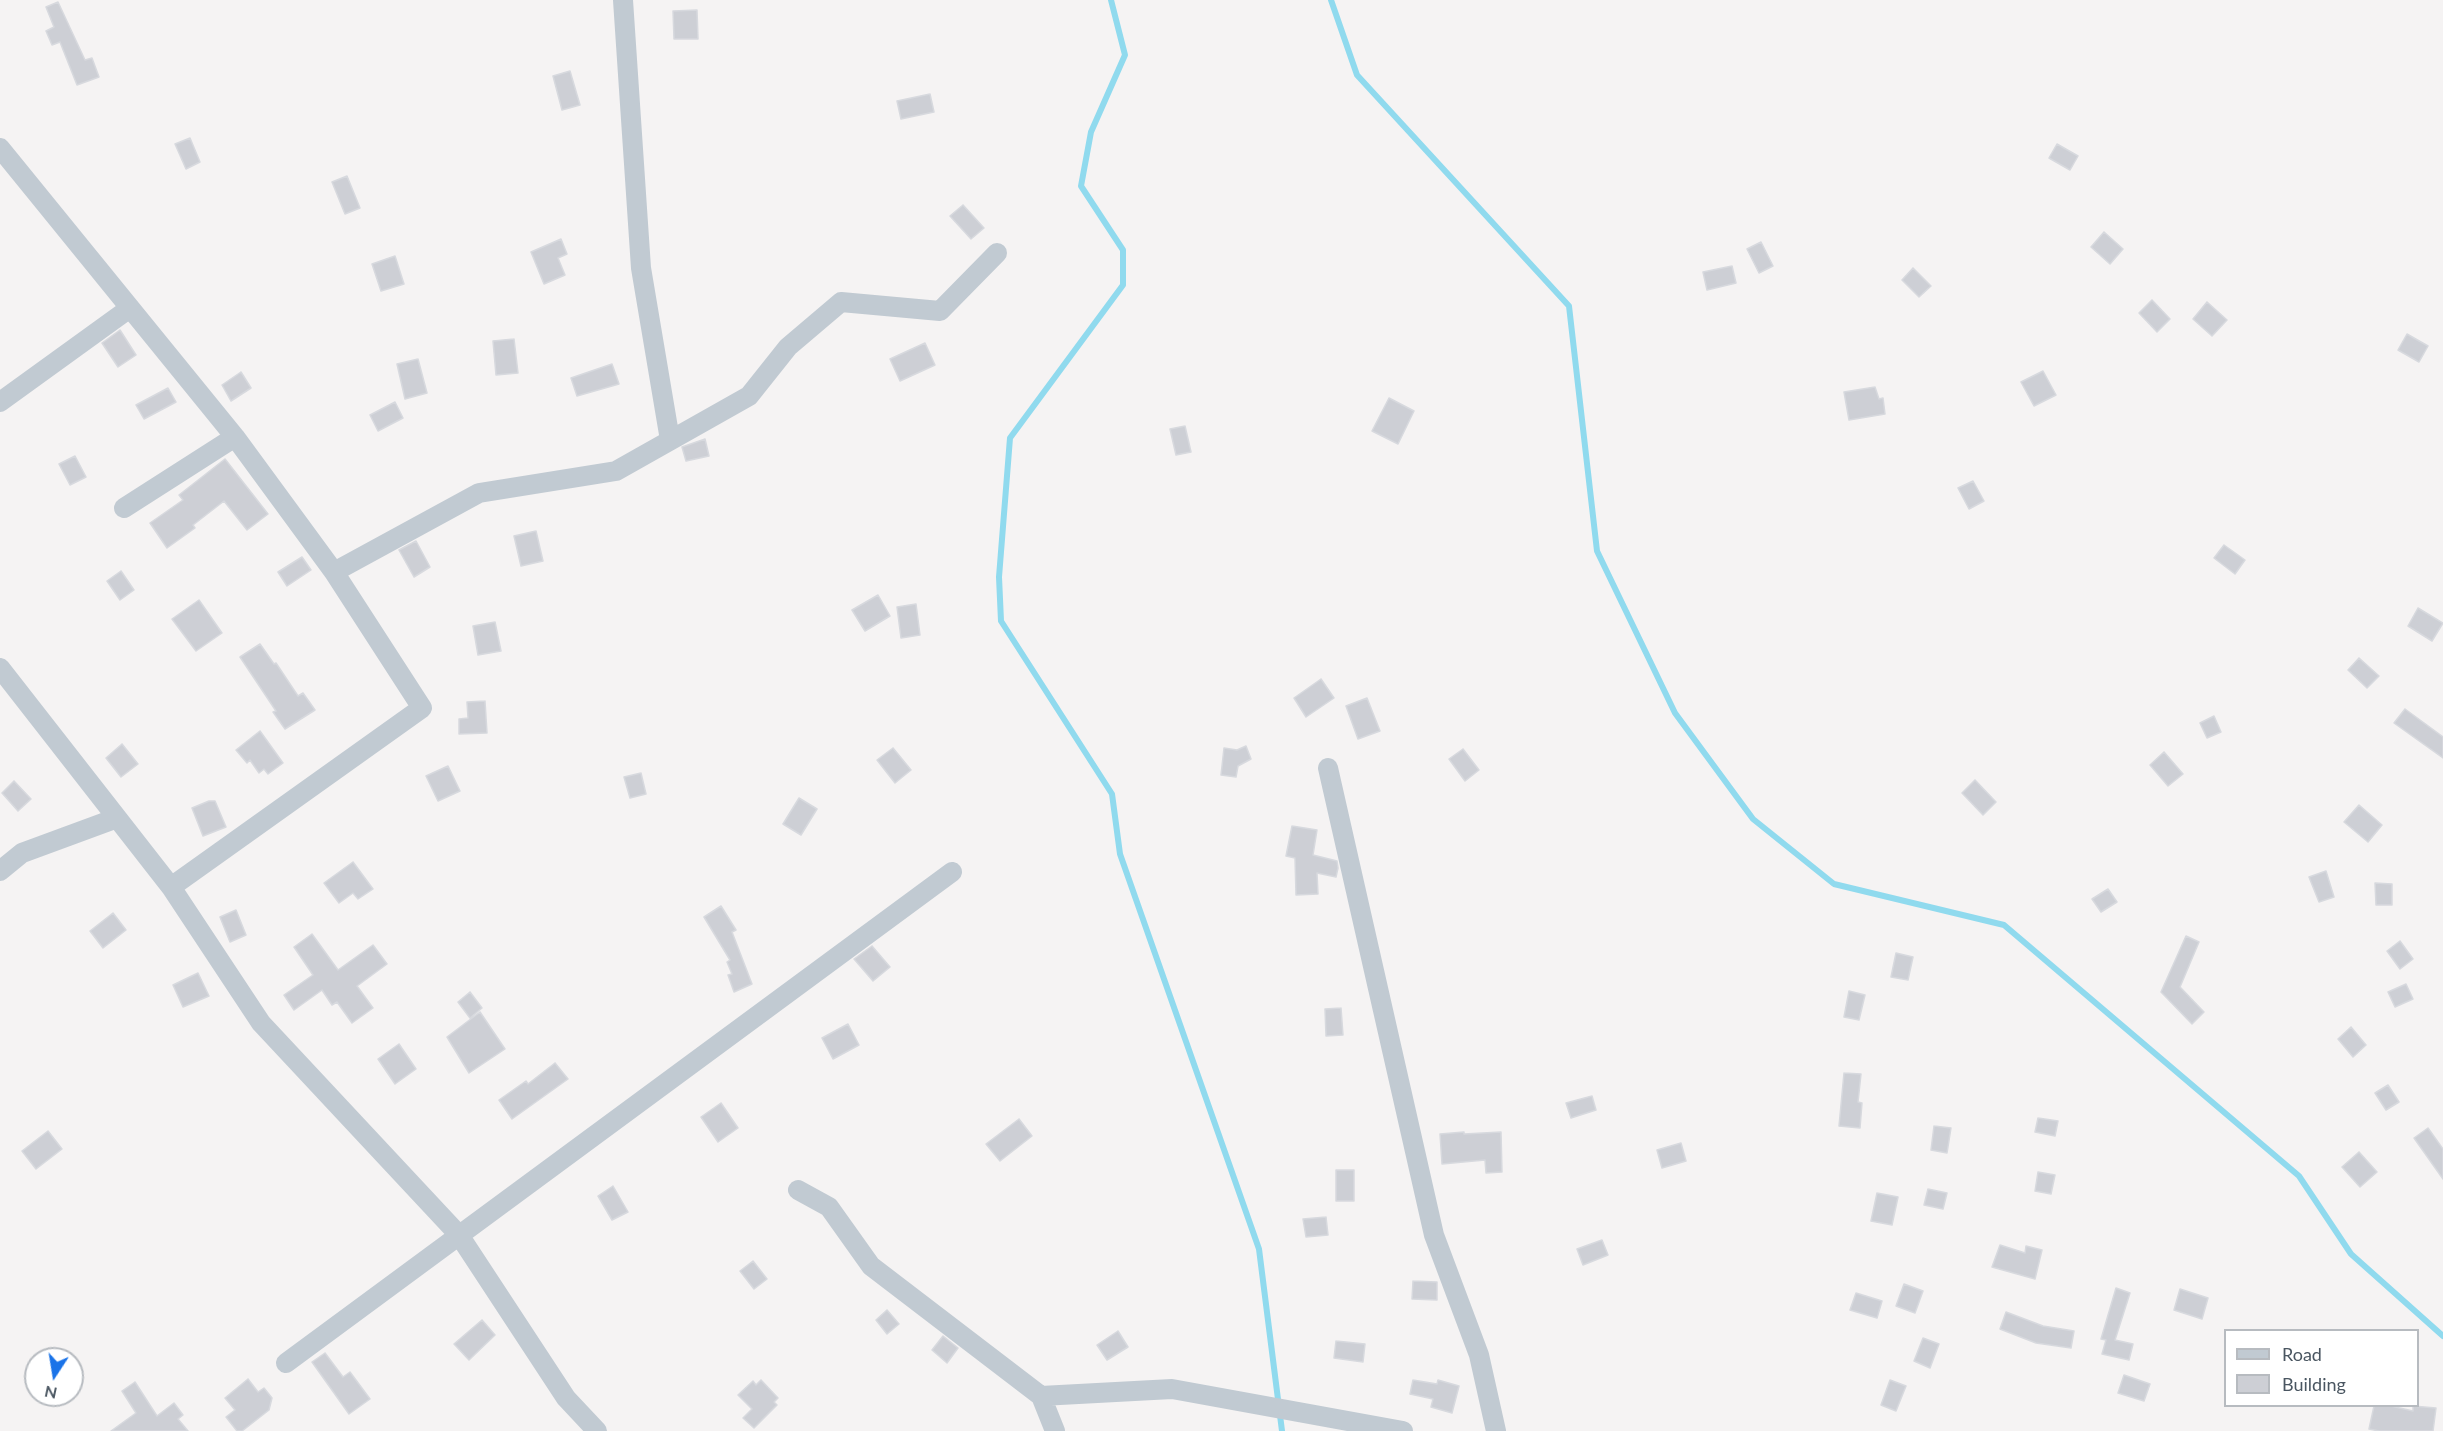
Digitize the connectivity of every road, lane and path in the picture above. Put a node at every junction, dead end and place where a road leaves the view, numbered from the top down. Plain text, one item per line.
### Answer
1 (623, 0) edge
2 (0, 148) edge
3 (997, 253) dead end
4 (130, 308) junction
5 (0, 402) edge
6 (235, 436) junction
7 (670, 440) junction
8 (124, 508) dead end
9 (334, 572) junction
10 (0, 668) edge
11 (1328, 768) dead end
12 (117, 818) junction
13 (0, 871) edge
14 (952, 872) dead end
15 (171, 887) junction
16 (798, 1190) dead end
17 (459, 1235) junction
18 (286, 1363) dead end
19 (1041, 1396) junction
20 (597, 1431) edge
21 (1055, 1431) edge
22 (1403, 1431) edge
23 (1496, 1431) edge

1 - 7 street
2 - 4 street
3 - 7 street
4 - 5 street
4 - 6 street
6 - 8 street
6 - 9 street
7 - 9 street
9 - 15 street
10 - 12 street
11 - 23 street
12 - 13 street
12 - 15 street
14 - 17 street
15 - 17 street
16 - 19 street
17 - 18 street
17 - 20 street
19 - 21 street
19 - 22 street

